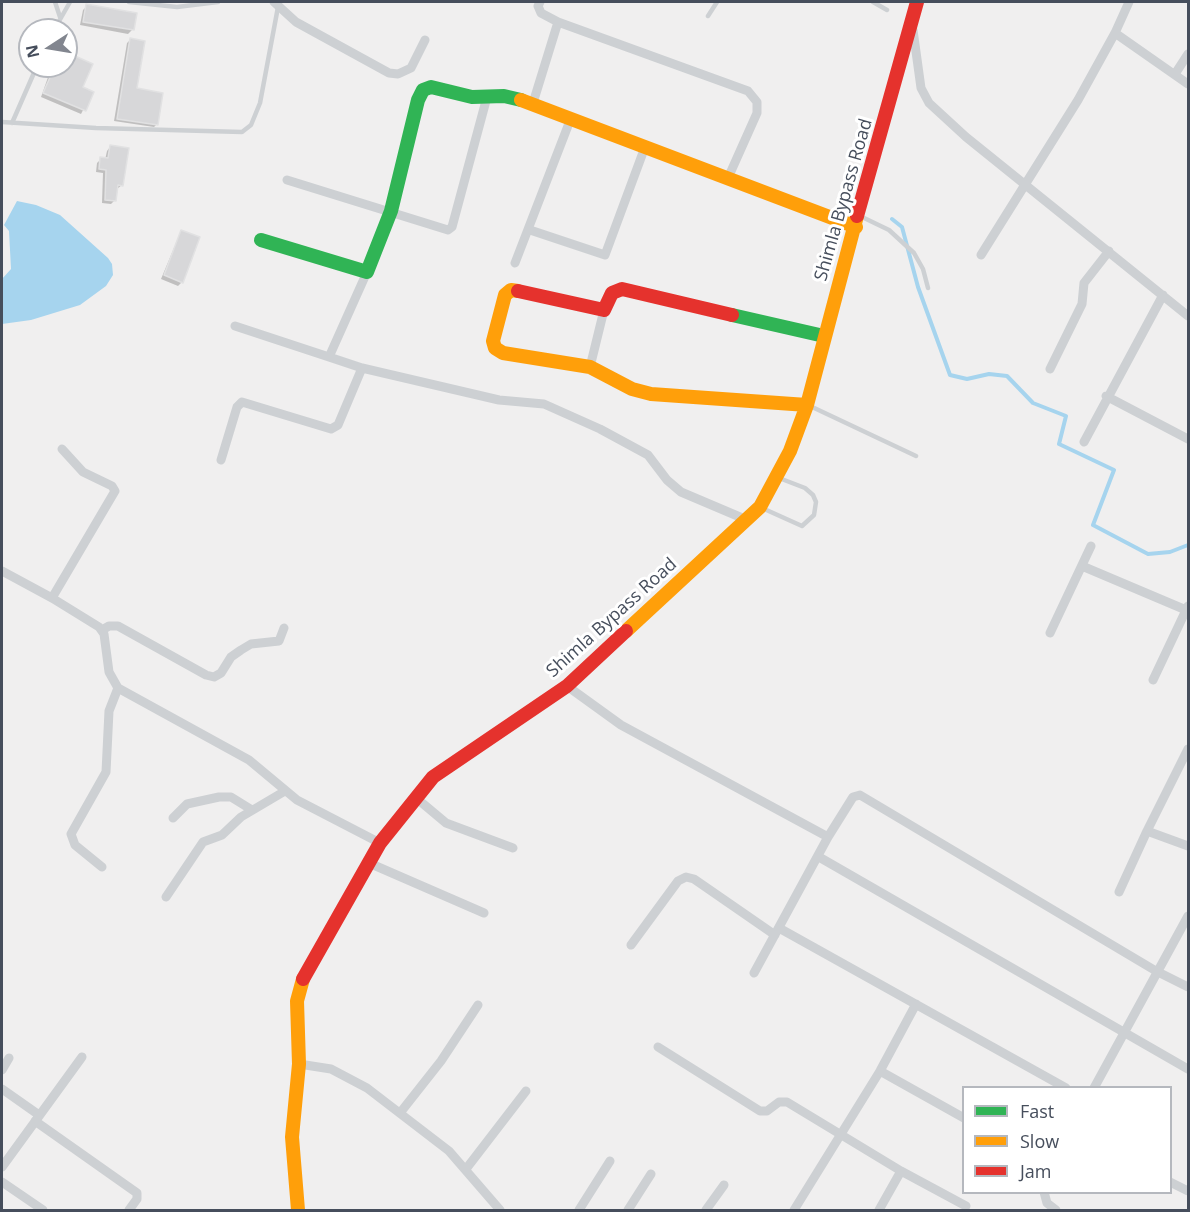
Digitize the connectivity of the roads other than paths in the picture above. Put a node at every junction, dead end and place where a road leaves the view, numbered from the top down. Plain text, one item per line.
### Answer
1 (55, 2) edge
2 (70, 2) edge
3 (129, 2) edge
4 (218, 2) edge
5 (540, 2) edge
6 (717, 2) edge
7 (873, 2) edge
8 (917, 2) edge
9 (1129, 2) edge
10 (276, 4) edge
11 (887, 10) dead end
12 (708, 16) dead end
13 (60, 17) joint
14 (558, 22) junction
15 (912, 22) junction
16 (1115, 33) junction
17 (425, 40) dead end
18 (1188, 54) edge
19 (1175, 74) junction
20 (32, 78) edge
21 (1188, 84) edge
22 (487, 97) junction
23 (533, 103) junction
24 (571, 118) junction
25 (2, 122) edge
26 (12, 123) junction
27 (645, 147) junction
28 (728, 178) junction
29 (287, 180) dead end
30 (1026, 186) junction
31 (391, 211) junction
32 (858, 221) junction
33 (530, 230) junction
34 (261, 240) dead end
35 (1109, 251) junction
36 (981, 255) dead end
37 (515, 263) dead end
38 (367, 272) junction
39 (928, 288) dead end
40 (1163, 295) junction
41 (604, 310) junction
42 (1188, 316) edge
43 (235, 326) dead end
44 (824, 336) junction
45 (329, 357) junction
46 (590, 367) junction
47 (362, 368) junction
48 (1050, 369) dead end
49 (1106, 396) junction
50 (807, 405) junction
51 (1188, 439) edge
52 (1084, 442) dead end
53 (62, 449) dead end
54 (916, 456) dead end
55 (221, 460) dead end
56 (778, 477) junction
57 (760, 507) junction
58 (747, 520) junction
59 (1091, 546) dead end
60 (1082, 566) junction
61 (2, 571) edge
62 (52, 598) junction
63 (1187, 608) edge
64 (284, 628) dead end
65 (102, 630) junction
66 (1050, 633) dead end
67 (1153, 680) dead end
68 (567, 686) junction
69 (118, 688) junction
70 (1188, 749) edge
71 (285, 791) junction
72 (415, 798) junction
73 (252, 810) junction
74 (173, 818) dead end
75 (1147, 831) junction
76 (828, 837) junction
77 (380, 843) junction
78 (1188, 846) edge
79 (513, 848) dead end
80 (819, 857) junction
81 (369, 863) junction
82 (102, 867) dead end
83 (1119, 892) dead end
84 (166, 897) dead end
85 (484, 913) dead end
86 (1188, 916) edge
87 (777, 932) junction
88 (631, 945) dead end
89 (1156, 970) junction
90 (754, 973) dead end
91 (1188, 987) edge
92 (916, 1004) junction
93 (478, 1005) dead end
94 (1123, 1032) junction
95 (658, 1047) dead end
96 (82, 1057) dead end
97 (9, 1058) dead end
98 (299, 1064) junction
99 (1188, 1069) edge
100 (2, 1070) edge
101 (880, 1071) junction
102 (1062, 1086) edge
103 (1095, 1086) edge
104 (2, 1089) edge
105 (526, 1091) dead end
106 (400, 1113) junction
107 (962, 1117) edge
108 (37, 1118) junction
109 (842, 1133) junction
110 (610, 1161) dead end
111 (2, 1167) edge
112 (466, 1169) junction
113 (901, 1171) junction
114 (651, 1174) dead end
115 (2, 1182) edge
116 (1172, 1183) edge
117 (724, 1185) dead end
118 (1188, 1191) edge
119 (1045, 1194) edge
120 (966, 1206) dead end
121 (43, 1210) edge
122 (129, 1210) edge
123 (298, 1210) edge
124 (500, 1210) edge
125 (579, 1210) edge
126 (628, 1210) edge
127 (706, 1210) edge
128 (794, 1210) edge
129 (879, 1210) edge
130 (1056, 1210) edge

1 - 13 lane
2 - 13 lane
3 - 4 lane
5 - 14 street
6 - 12 lane
7 - 11 lane
8 - 15 main road, Shimla Bypass Road
9 - 16 street
10 - 17 street
10 - 26 lane
14 - 23 street
14 - 28 street
15 - 30 street
15 - 32 main road, Shimla Bypass Road
16 - 19 street
16 - 30 street
18 - 19 street
19 - 21 street
20 - 26 lane
22 - 23 main road
22 - 31 main road
22 - 31 street
23 - 24 main road
24 - 27 main road
24 - 33 street
25 - 26 lane
27 - 28 main road
27 - 33 street
28 - 32 main road
29 - 31 street
30 - 35 street
30 - 36 street
31 - 38 main road
32 - 39 lane
32 - 44 main road, Shimla Bypass Road
33 - 37 street
34 - 38 main road
35 - 40 street
35 - 48 street
38 - 45 street
40 - 42 street
40 - 49 street
41 - 44 main road
41 - 46 street
41 - 46 main road
43 - 45 street
44 - 50 main road, Shimla Bypass Road
45 - 47 street
46 - 50 main road
47 - 55 street
47 - 58 street
49 - 51 street
49 - 52 street
50 - 54 lane
50 - 56 main road, Shimla Bypass Road
53 - 62 street
56 - 57 main road, Shimla Bypass Road
56 - 57 lane
57 - 58 main road, Shimla Bypass Road
58 - 68 main road, Shimla Bypass Road
59 - 60 street
60 - 63 street
60 - 66 street
61 - 62 street
62 - 65 street
63 - 67 street
64 - 65 street
65 - 69 street
68 - 72 main road, Shimla Bypass Road
68 - 76 street
69 - 71 street
69 - 82 street
70 - 75 street
71 - 73 street
71 - 77 street
72 - 77 main road, Shimla Bypass Road
72 - 79 street
73 - 74 street
73 - 84 street
75 - 78 street
75 - 83 street
76 - 80 street
76 - 89 street
77 - 81 main road, Shimla Bypass Road
80 - 87 street
80 - 94 street
81 - 85 street
81 - 98 main road, Shimla Bypass Road
86 - 89 street
87 - 88 street
87 - 90 street
87 - 92 street
89 - 91 street
89 - 94 street
92 - 101 street
92 - 102 street
93 - 106 street
94 - 99 street
94 - 103 street
95 - 109 street
96 - 108 street
97 - 100 street
98 - 106 street
98 - 123 main road, Shimla Bypass Road
101 - 107 street
101 - 109 street
104 - 108 street
105 - 112 street
106 - 112 street
108 - 111 street
108 - 122 street
109 - 113 street
109 - 128 street
110 - 125 street
112 - 124 street
113 - 120 street
113 - 129 street
114 - 126 street
115 - 121 street
116 - 118 street
117 - 127 street
119 - 130 street

